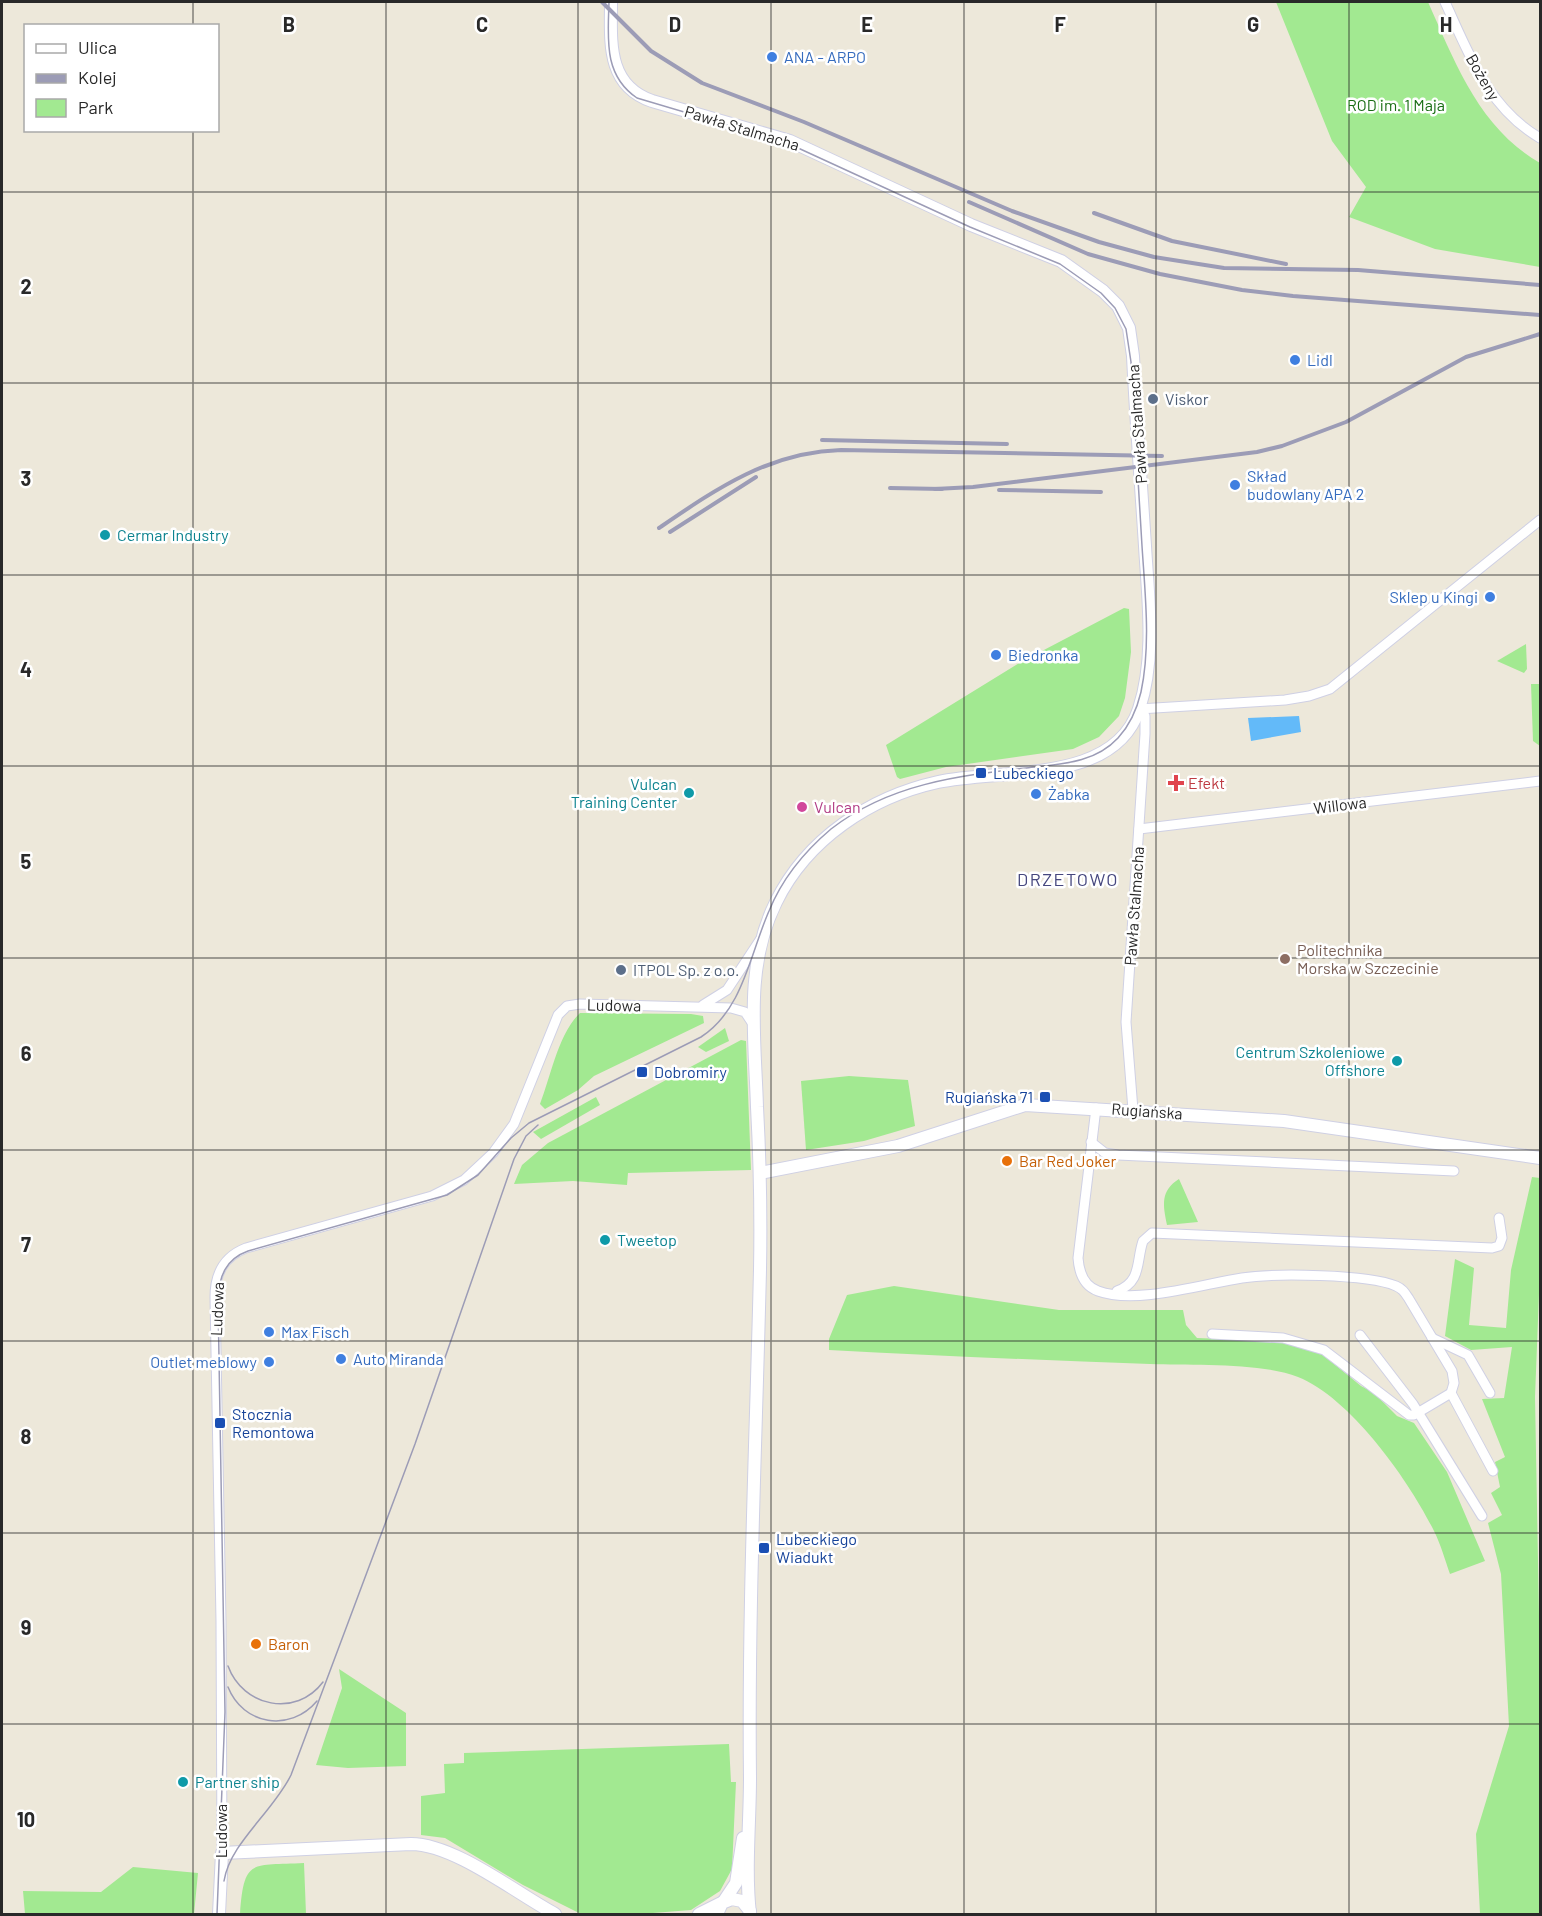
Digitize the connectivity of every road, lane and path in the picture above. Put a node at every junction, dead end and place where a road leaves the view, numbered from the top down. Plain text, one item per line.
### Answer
1 (611, 2) edge
2 (1445, 2) edge
3 (1540, 138) edge
4 (1540, 520) edge
5 (1139, 709) junction
6 (1540, 781) edge
7 (1139, 829) junction
8 (761, 938) junction
9 (698, 1007) junction
10 (754, 1032) junction
11 (1096, 1108) junction
12 (1133, 1110) junction
13 (1091, 1142) junction
14 (1540, 1158) edge
15 (1454, 1171) dead end
16 (760, 1173) junction
17 (1499, 1218) dead end
18 (1112, 1293) junction
19 (1212, 1334) dead end
20 (1360, 1335) dead end
21 (1431, 1338) junction
22 (1451, 1393) junction
23 (1490, 1393) dead end
24 (1418, 1413) junction
25 (1493, 1471) dead end
26 (1482, 1516) dead end
27 (750, 1796) junction
28 (222, 1853) junction
29 (220, 1896) junction
30 (534, 1903) junction
31 (721, 1906) edge
32 (750, 1913) edge
33 (214, 1914) edge
34 (219, 1914) edge
35 (541, 1914) edge
36 (555, 1914) edge
37 (699, 1914) edge

1 - 5 street, Pawła Stalmacha
2 - 3 street, Bożeny
4 - 5 street
5 - 7 street, Pawła Stalmacha
5 - 8 street
6 - 7 street, Willowa
7 - 12 street, Pawła Stalmacha
8 - 9 street
8 - 10 street
9 - 10 street, Ludowa
9 - 28 street, Ludowa
10 - 16 street
11 - 12 street, Rugiańska
11 - 13 street
11 - 16 street, Rugiańska
12 - 14 street, Rugiańska
13 - 15 street
13 - 18 street
16 - 27 street
17 - 18 street
18 - 21 street
19 - 24 street
20 - 24 street
21 - 22 street
21 - 23 street
22 - 24 street
22 - 25 street
24 - 26 street
27 - 31 street
27 - 32 street
28 - 29 street, Ludowa
28 - 30 street
29 - 33 street
29 - 34 street, Ludowa
30 - 35 street
30 - 36 street
31 - 32 street
31 - 37 street

